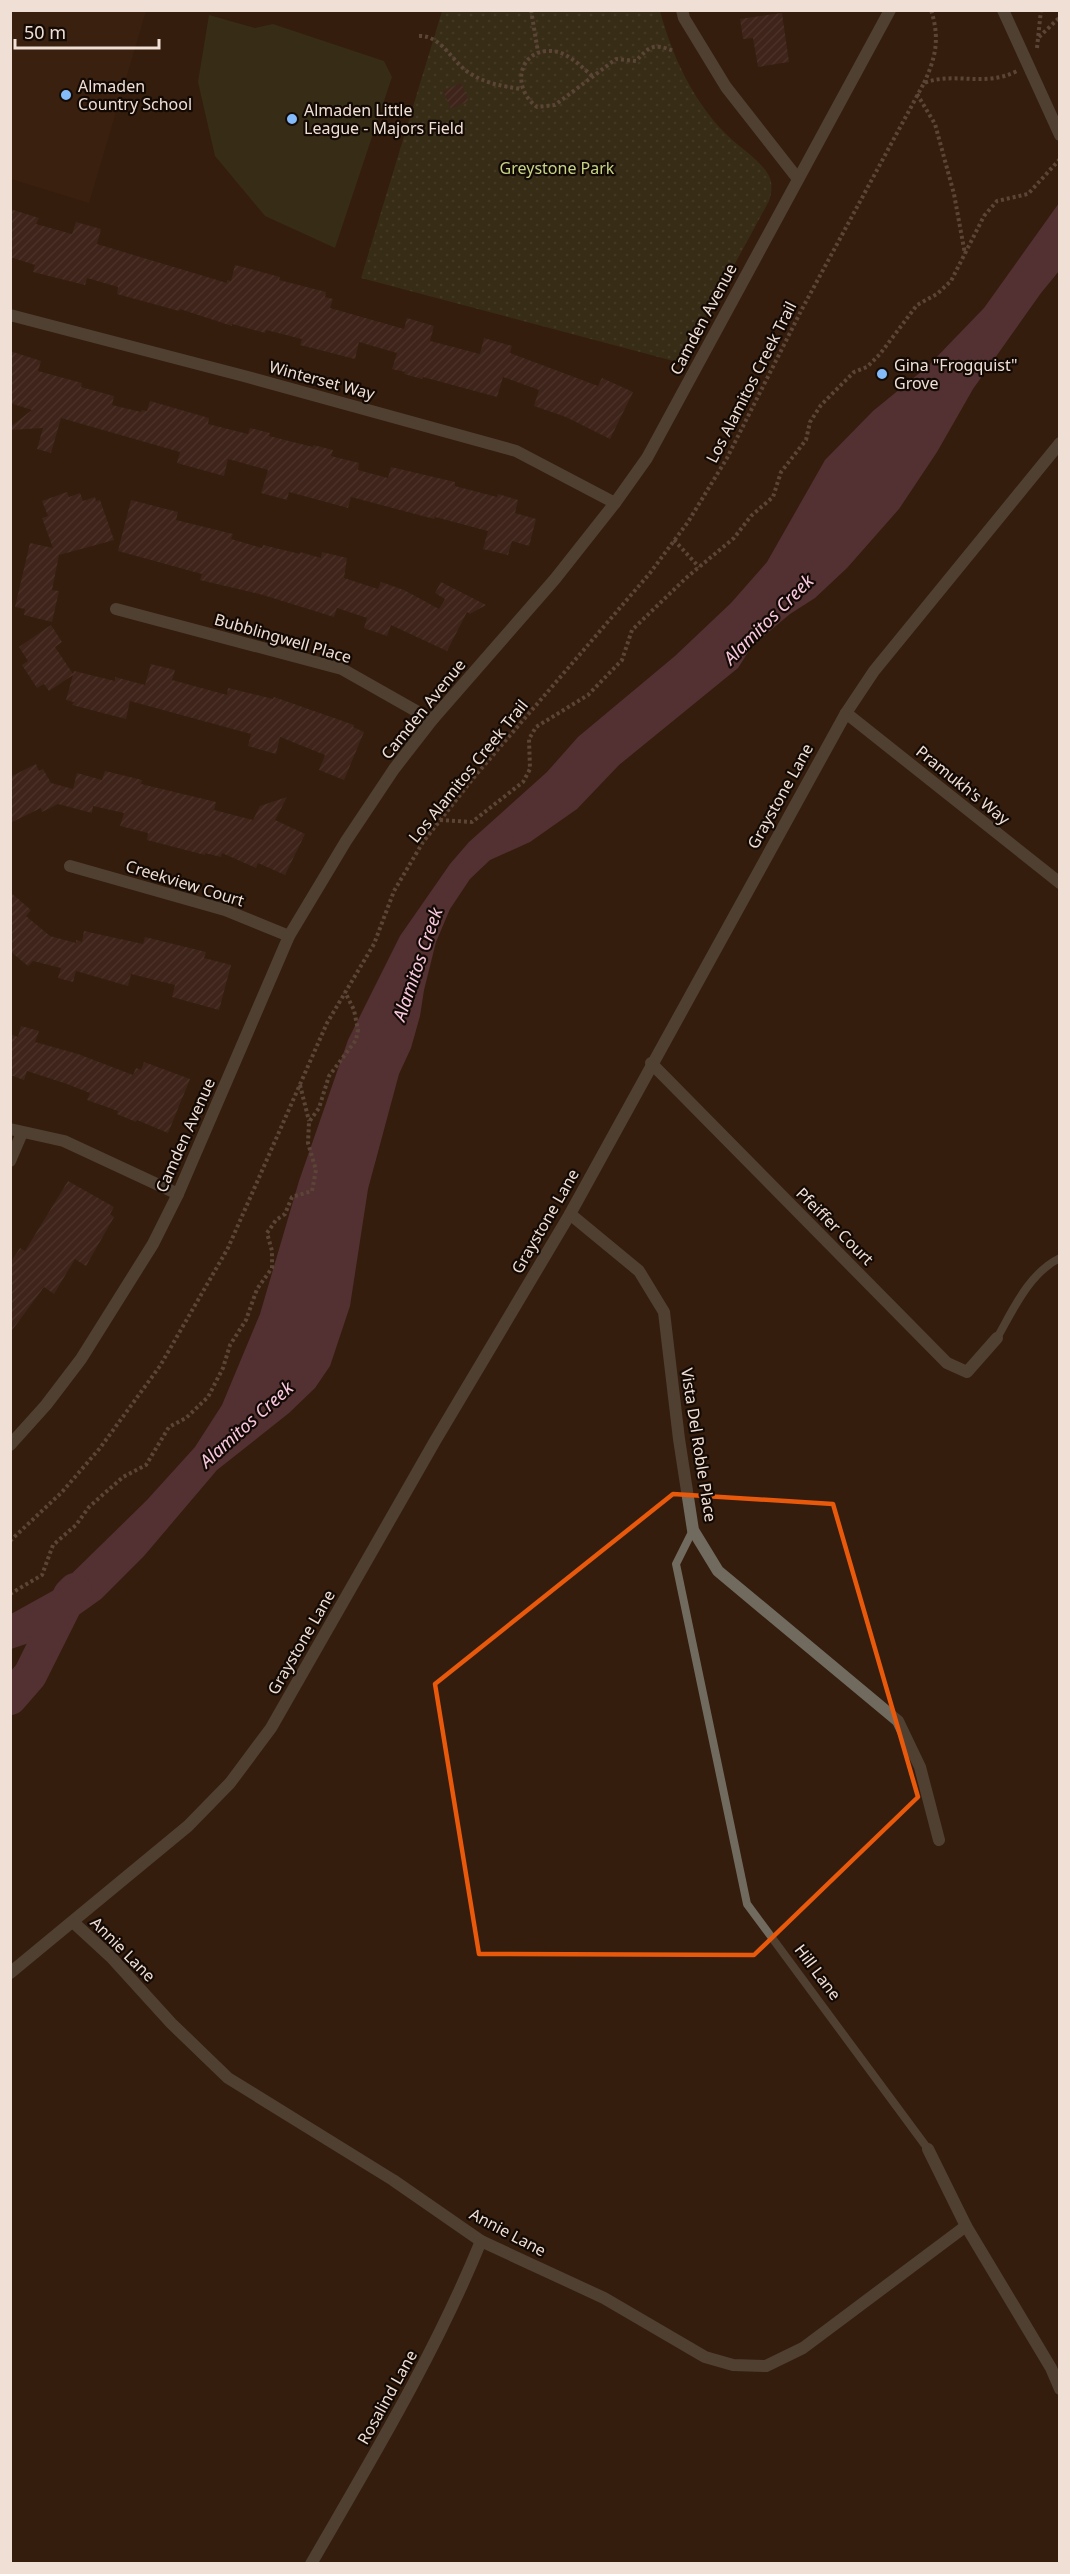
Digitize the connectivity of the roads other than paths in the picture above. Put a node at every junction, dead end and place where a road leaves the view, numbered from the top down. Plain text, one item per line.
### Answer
1 (682, 10) edge
2 (890, 10) edge
3 (1003, 10) edge
4 (1058, 132) edge
5 (798, 179) junction
6 (10, 315) edge
7 (1059, 443) edge
8 (615, 503) junction
9 (116, 609) dead end
10 (846, 713) junction
11 (432, 720) junction
12 (70, 866) dead end
13 (1059, 883) edge
14 (289, 936) junction
15 (651, 1063) junction
16 (16, 1131) edge
17 (10, 1161) edge
18 (178, 1194) junction
19 (570, 1214) junction
20 (1059, 1258) edge
21 (997, 1338) joint
22 (10, 1445) edge
23 (693, 1530) junction
24 (939, 1840) dead end
25 (73, 1922) junction
26 (10, 1973) edge
27 (928, 2149) joint
28 (966, 2226) junction
29 (481, 2241) junction
30 (1059, 2389) edge
31 (311, 2564) edge

1 - 5 street
2 - 5 street, Camden Avenue
3 - 4 street
5 - 8 street, Camden Avenue
6 - 8 street, Winterset Way
7 - 10 street, Graystone Lane
8 - 11 street, Camden Avenue
9 - 11 street, Bubblingwell Place
10 - 13 street, Pramukh's Way
10 - 15 street, Graystone Lane
11 - 14 street, Camden Avenue
12 - 14 street, Creekview Court
14 - 18 street, Camden Avenue
15 - 19 street, Graystone Lane
15 - 21 street, Pfeiffer Court
16 - 17 street
16 - 18 street
18 - 22 street, Camden Avenue
19 - 23 street, Vista Del Roble Place
19 - 25 street, Graystone Lane
20 - 21 lane
23 - 24 street, Vista Del Roble Place
23 - 27 lane, Hill Lane
25 - 26 street, Graystone Lane
25 - 29 street, Annie Lane
27 - 28 street, Hill Lane
28 - 29 street, Annie Lane
28 - 30 street, Hill Lane
29 - 31 street, Rosalind Lane

